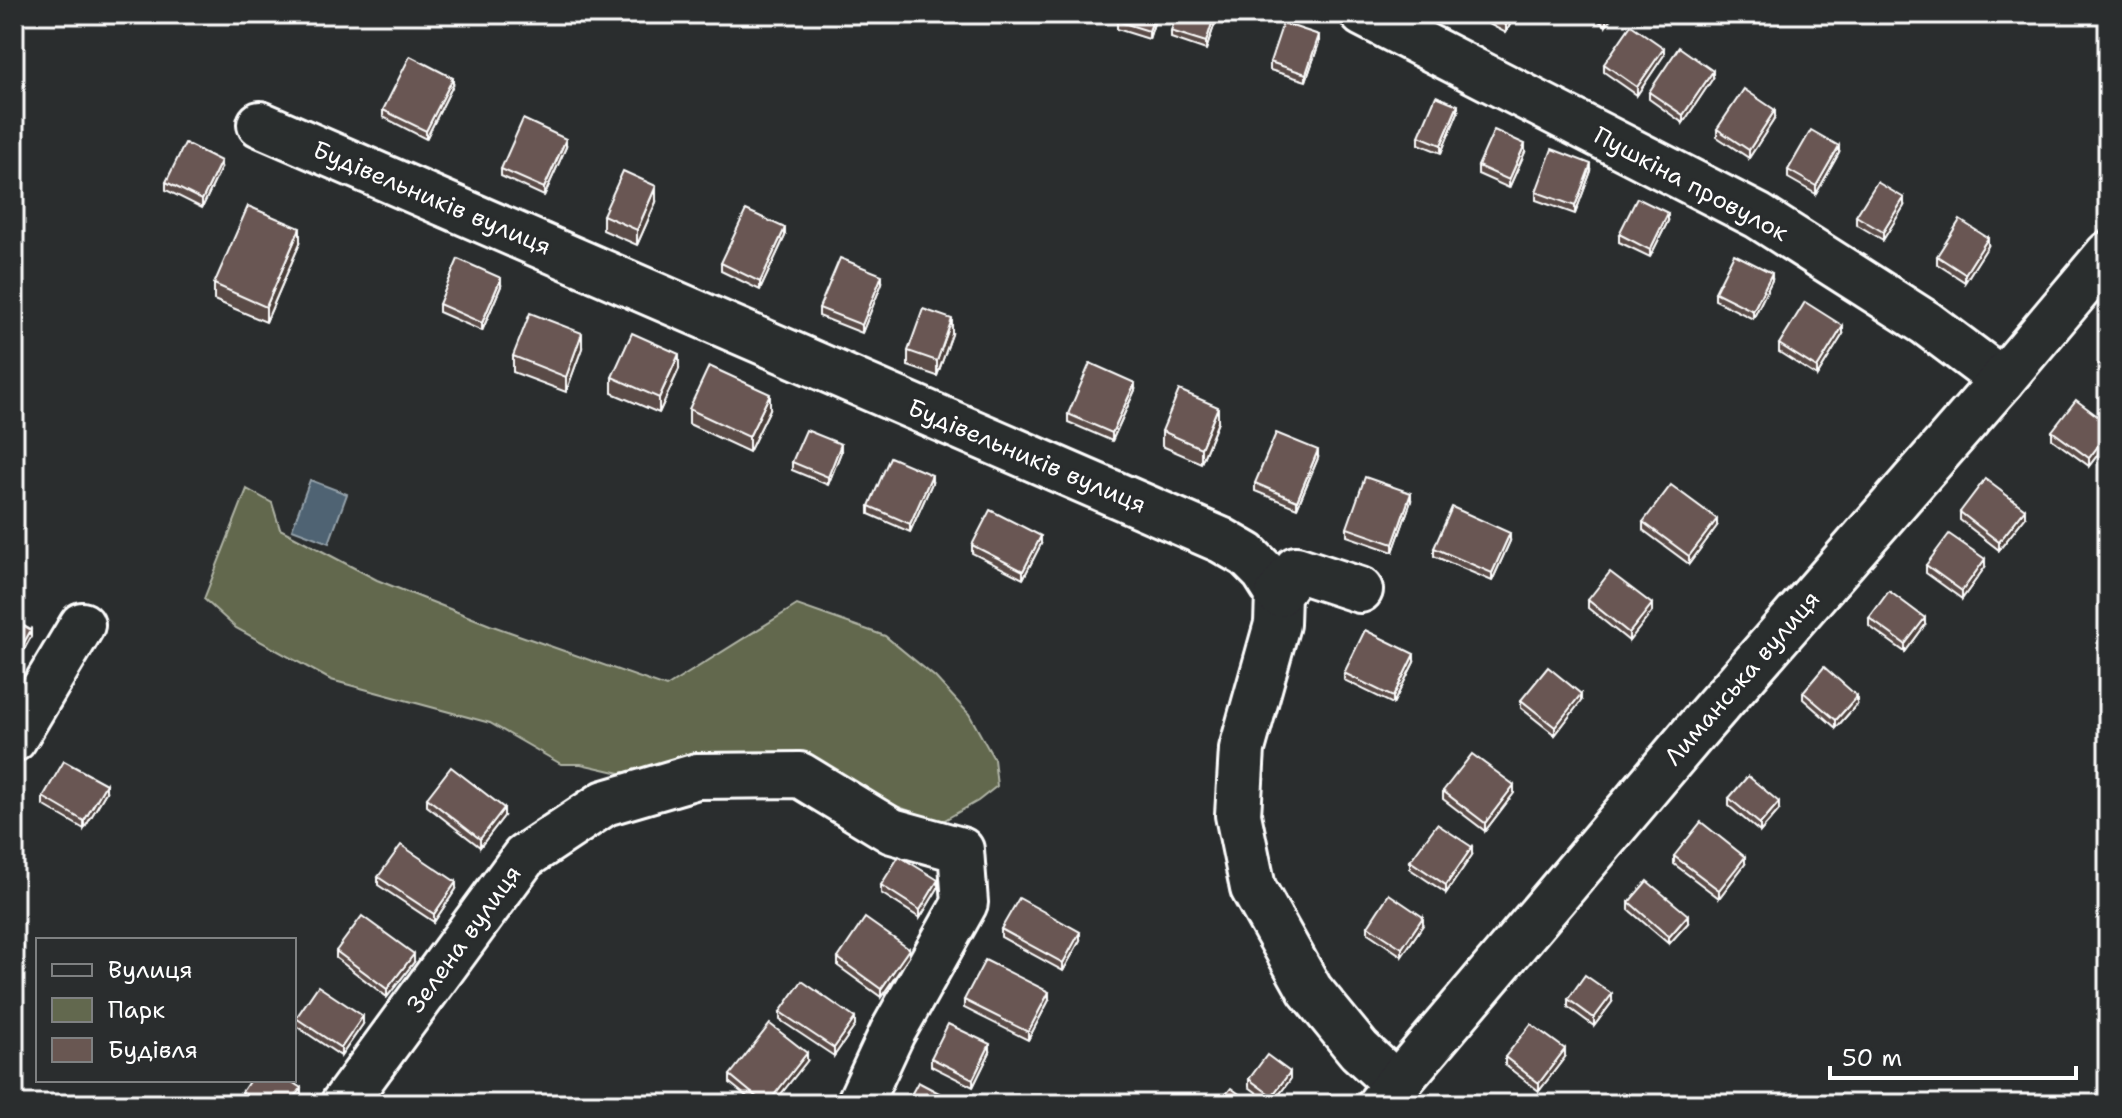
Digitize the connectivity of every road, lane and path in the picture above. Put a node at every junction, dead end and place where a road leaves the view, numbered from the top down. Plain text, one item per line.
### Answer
1 (1363, 14) edge
2 (260, 124) dead end
3 (2108, 254) edge
4 (2002, 380) junction
5 (1360, 590) dead end
6 (1278, 594) junction
7 (82, 625) dead end
8 (14, 739) edge
9 (1388, 1094) edge
10 (343, 1104) edge
11 (859, 1104) edge

1 - 4 street, Пушкіна провулок
2 - 6 street, Будівельників вулиця
3 - 4 street, Лиманська вулиця
4 - 9 street, Лиманська вулиця
5 - 6 street
6 - 9 street
7 - 8 street
10 - 11 street, Зелена вулиця

